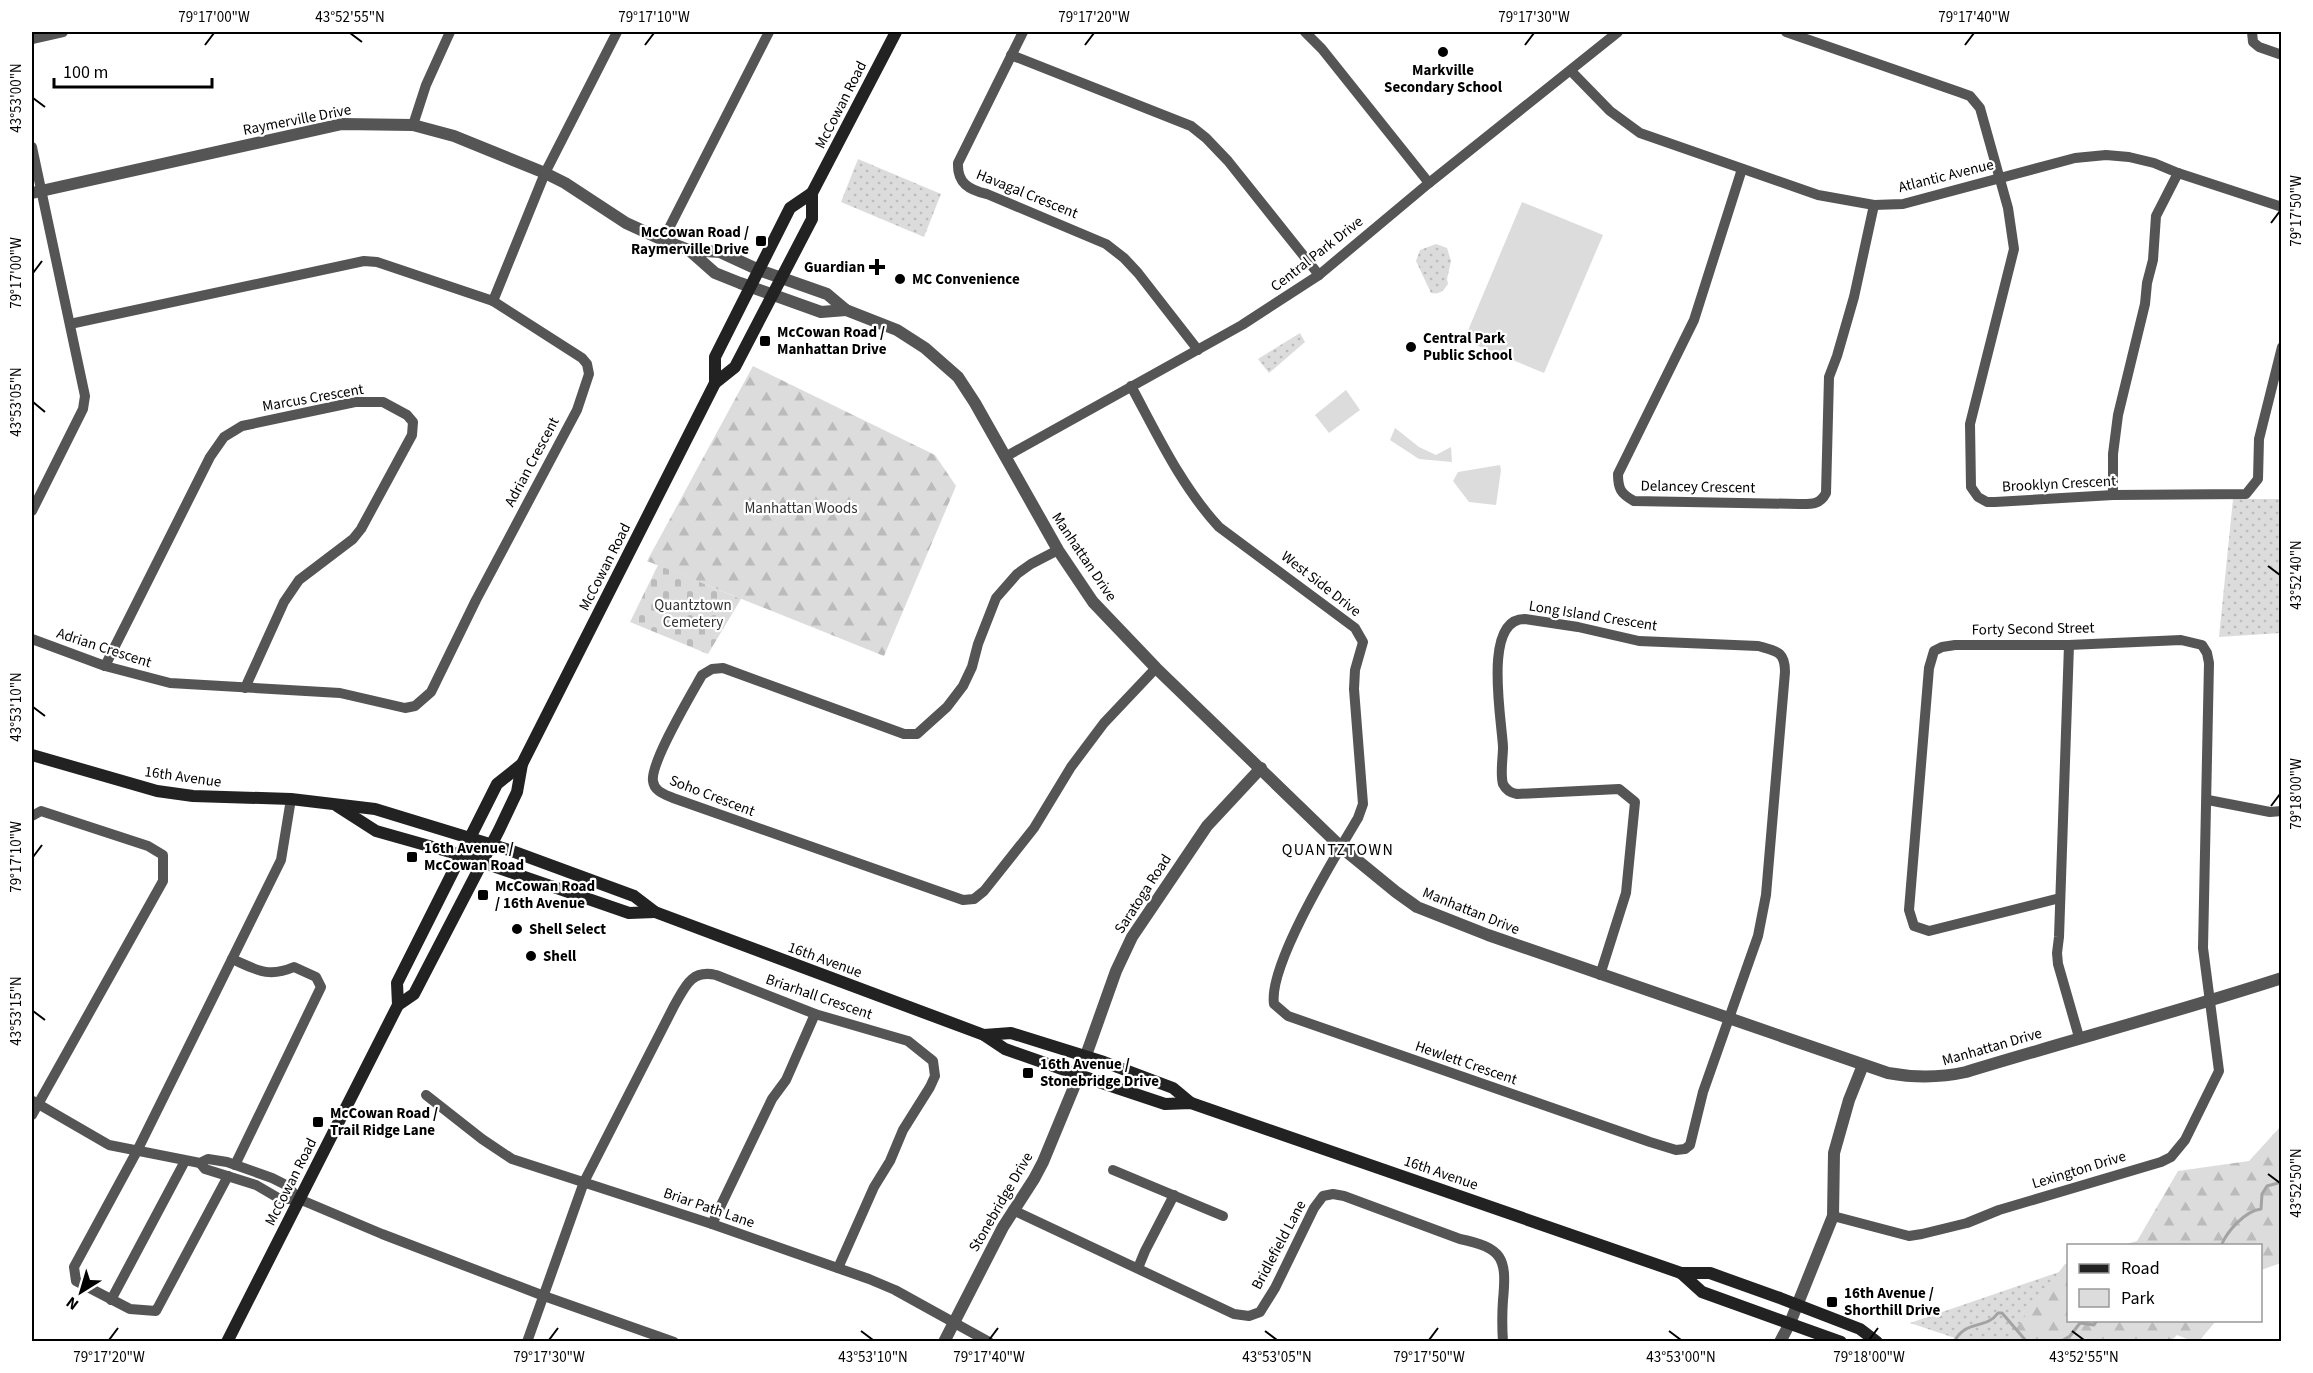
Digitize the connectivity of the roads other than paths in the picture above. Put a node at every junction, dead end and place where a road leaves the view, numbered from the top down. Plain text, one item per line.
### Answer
1 (63, 32) edge
2 (450, 32) edge
3 (617, 32) edge
4 (769, 32) edge
5 (896, 32) edge
6 (1023, 32) edge
7 (1305, 32) edge
8 (1618, 32) edge
9 (1786, 32) edge
10 (2252, 32) edge
11 (32, 39) edge
12 (1011, 55) junction
13 (2282, 56) edge
14 (1571, 71) junction
15 (413, 125) junction
16 (32, 147) edge
17 (1742, 169) junction
18 (545, 173) junction
19 (2178, 173) junction
20 (2000, 178) junction
21 (1429, 183) junction
22 (36, 192) edge
23 (812, 193) junction
24 (1874, 205) junction
25 (2282, 207) edge
26 (663, 240) junction
27 (689, 250) junction
28 (759, 270) junction
29 (1319, 275) junction
30 (780, 278) junction
31 (751, 286) junction
32 (773, 294) junction
33 (493, 301) junction
34 (846, 310) junction
35 (70, 324) junction
36 (2282, 347) edge
37 (1198, 350) junction
38 (715, 383) junction
39 (1131, 386) junction
40 (1005, 457) junction
41 (2113, 495) junction
42 (32, 511) edge
43 (1058, 550) junction
44 (32, 639) edge
45 (2069, 645) junction
46 (105, 666) junction
47 (1156, 668) junction
48 (244, 688) junction
49 (32, 755) edge
50 (522, 764) junction
51 (1261, 768) junction
52 (291, 799) junction
53 (2208, 800) junction
54 (334, 804) junction
55 (2282, 811) edge
56 (32, 816) edge
57 (470, 837) junction
58 (492, 844) junction
59 (1341, 847) junction
60 (460, 855) junction
61 (483, 862) junction
62 (2060, 898) junction
63 (655, 912) junction
64 (232, 959) junction
65 (1600, 975) junction
66 (2282, 978) edge
67 (2210, 1001) junction
68 (398, 1005) junction
69 (815, 1014) junction
70 (1729, 1018) junction
71 (984, 1035) junction
72 (2079, 1037) junction
73 (1085, 1057) junction
74 (1863, 1065) junction
75 (1079, 1075) junction
76 (426, 1095) dead end
77 (34, 1102) edge
78 (1191, 1102) junction
79 (32, 1115) edge
80 (137, 1151) junction
81 (185, 1161) junction
82 (200, 1163) junction
83 (235, 1165) junction
84 (1113, 1170) dead end
85 (228, 1176) junction
86 (584, 1182) junction
87 (1174, 1196) junction
88 (299, 1199) junction
89 (1013, 1210) junction
90 (1223, 1216) dead end
91 (1833, 1216) junction
92 (712, 1224) junction
93 (1138, 1268) junction
94 (838, 1269) junction
95 (1681, 1273) junction
96 (544, 1296) junction
97 (111, 1300) junction
98 (1797, 1304) junction
99 (954, 1322) junction
100 (1790, 1323) junction
101 (227, 1341) edge
102 (526, 1341) edge
103 (674, 1341) edge
104 (944, 1341) edge
105 (988, 1341) edge
106 (1503, 1341) edge
107 (1780, 1341) edge
108 (1790, 1341) edge
109 (1841, 1341) edge
110 (1877, 1341) edge

1 - 11 street
2 - 15 street
3 - 18 street
4 - 26 street
5 - 23 main road, McCowan Road
6 - 12 street, Havagal Crescent
7 - 21 street
8 - 14 street, Central Park Drive
9 - 20 street, Brooklyn Crescent
10 - 13 street
12 - 29 street
12 - 37 street, Havagal Crescent
14 - 17 street, Atlantic Avenue
14 - 21 street, Central Park Drive
15 - 18 street, Raymerville Drive
15 - 22 street, Raymerville Drive
16 - 22 street
17 - 24 street, Atlantic Avenue
17 - 24 street, Delancey Crescent
18 - 26 street, Raymerville Drive
18 - 33 street
19 - 20 street, Atlantic Avenue
19 - 25 street, Atlantic Avenue
19 - 41 street
20 - 24 street, Atlantic Avenue
20 - 41 street, Brooklyn Crescent
21 - 29 street, Central Park Drive
22 - 35 street
23 - 28 main road, McCowan Road
23 - 30 main road, McCowan Road
26 - 27 street, Raymerville Drive
27 - 28 street, Raymerville Drive
27 - 31 street, Raymerville Drive
28 - 30 street, Raymerville Drive
28 - 31 main road, McCowan Road
29 - 37 street, Central Park Drive
30 - 32 main road, McCowan Road
30 - 34 street, Manhattan Drive
31 - 32 street, Manhattan Drive
31 - 38 main road, McCowan Road
32 - 34 street, Manhattan Drive
32 - 38 main road, McCowan Road
33 - 35 street, Adrian Crescent
33 - 48 street, Adrian Crescent
34 - 40 street, Manhattan Drive
35 - 42 street
36 - 41 street, Brooklyn Crescent
37 - 39 street, Central Park Drive
38 - 50 main road, McCowan Road
39 - 40 street, Central Park Drive
39 - 59 street, West Side Drive
40 - 43 street, Manhattan Drive
43 - 47 street, Manhattan Drive
43 - 47 street, Soho Crescent
44 - 46 street, Adrian Crescent
45 - 53 street, Forty Second Street
45 - 62 street
45 - 62 street, Forty Second Street
46 - 48 street, Adrian Crescent
46 - 48 street, Marcus Crescent
47 - 51 street, Manhattan Drive
49 - 52 main road, 16th Avenue
50 - 57 main road, McCowan Road
50 - 58 main road, McCowan Road
51 - 59 street, Manhattan Drive
51 - 73 street, Saratoga Road
52 - 54 main road, 16th Avenue
52 - 64 street
53 - 55 street
53 - 67 street, Forty Second Street
54 - 57 main road, 16th Avenue
54 - 60 main road, 16th Avenue
56 - 77 street
57 - 58 main road, 16th Avenue
57 - 60 main road, McCowan Road
58 - 61 main road, McCowan Road
58 - 63 main road, 16th Avenue
59 - 65 street, Manhattan Drive
59 - 70 street, Hewlett Crescent
60 - 61 main road, 16th Avenue
60 - 68 main road, McCowan Road
61 - 63 main road, 16th Avenue
61 - 68 main road, McCowan Road
62 - 72 street
63 - 71 main road, 16th Avenue
64 - 80 street
64 - 83 street
65 - 70 street, Manhattan Drive
65 - 70 street, Long Island Crescent
66 - 67 street, Manhattan Drive
67 - 72 street, Manhattan Drive
67 - 91 street, Lexington Drive
68 - 88 main road, McCowan Road
69 - 86 street, Briarhall Crescent
69 - 92 street
69 - 94 street, Briarhall Crescent
70 - 74 street, Manhattan Drive
71 - 73 main road, 16th Avenue
71 - 75 main road, 16th Avenue
72 - 74 street, Manhattan Drive
73 - 75 street, Saratoga Road
73 - 78 main road, 16th Avenue
74 - 91 street
75 - 78 main road, 16th Avenue
75 - 89 street, Stonebridge Drive
76 - 86 street, Briar Path Lane
77 - 79 street
77 - 80 street
78 - 95 main road, 16th Avenue
80 - 81 street
80 - 97 street
81 - 82 street
81 - 97 street
82 - 83 street
82 - 85 street
83 - 88 street
84 - 87 street
85 - 88 street
85 - 97 street
86 - 92 street, Briar Path Lane
86 - 96 street, Briarhall Crescent
87 - 90 street
87 - 93 street
88 - 96 street
88 - 101 main road, McCowan Road
89 - 93 street, Bridlefield Lane
89 - 99 street, Stonebridge Drive
91 - 98 street
92 - 94 street, Briar Path Lane
93 - 106 street, Bridlefield Lane
94 - 99 street, Briar Path Lane
95 - 98 main road, 16th Avenue
95 - 100 main road, 16th Avenue
96 - 102 street, Briarhall Crescent
96 - 103 street
98 - 100 street
98 - 110 main road, 16th Avenue
99 - 104 street, Stonebridge Drive
99 - 105 street, Briar Path Lane
100 - 107 street
100 - 108 street
100 - 109 main road, 16th Avenue

